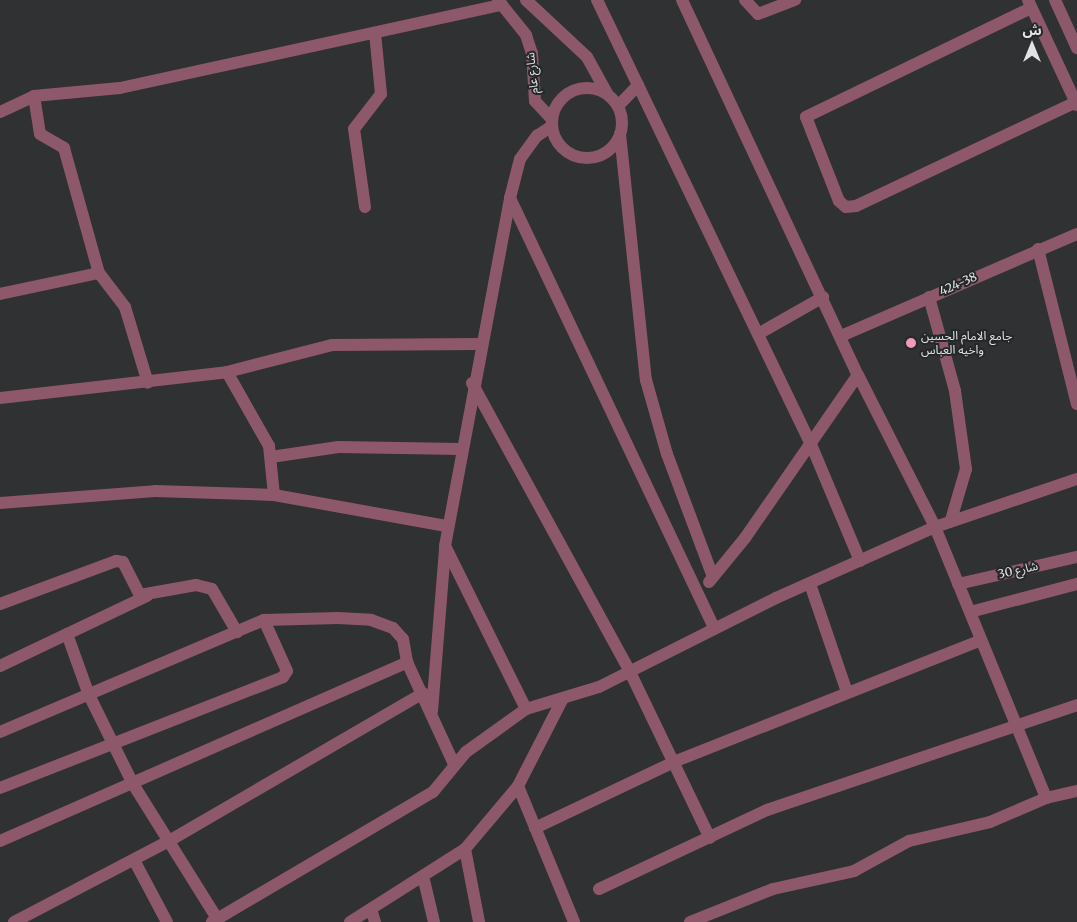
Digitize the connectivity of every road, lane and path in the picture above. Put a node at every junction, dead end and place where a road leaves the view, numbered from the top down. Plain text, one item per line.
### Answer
1 (526, 0) edge
2 (598, 0) edge
3 (682, 0) edge
4 (745, 0) edge
5 (795, 0) edge
6 (1055, 0) edge
7 (500, 2) edge
8 (1029, 4) edge
9 (375, 32) junction
10 (1077, 48) edge
11 (638, 85) junction
12 (608, 95) junction
13 (34, 96) junction
14 (1076, 103) edge
15 (618, 106) junction
16 (0, 112) edge
17 (552, 123) junction
18 (620, 134) junction
19 (510, 198) junction
20 (365, 206) dead end
21 (1077, 234) edge
22 (1038, 249) junction
23 (99, 273) junction
24 (0, 294) edge
25 (822, 297) junction
26 (929, 297) junction
27 (758, 334) junction
28 (841, 336) junction
29 (479, 344) junction
30 (227, 372) junction
31 (858, 375) junction
32 (148, 383) junction
33 (472, 383) junction
34 (0, 398) edge
35 (1077, 404) edge
36 (810, 442) junction
37 (460, 449) junction
38 (271, 457) junction
39 (1077, 479) edge
40 (274, 495) junction
41 (0, 503) edge
42 (951, 520) junction
43 (446, 526) junction
44 (935, 527) junction
45 (445, 546) junction
46 (1077, 557) edge
47 (860, 561) junction
48 (713, 577) junction
49 (810, 584) junction
50 (958, 584) junction
51 (1077, 584) edge
52 (700, 593) junction
53 (148, 596) junction
54 (0, 604) edge
55 (970, 612) junction
56 (264, 620) junction
57 (714, 628) junction
58 (237, 632) junction
59 (67, 634) junction
60 (981, 640) junction
61 (407, 662) junction
62 (0, 666) edge
63 (630, 672) junction
64 (847, 692) junction
65 (423, 693) junction
66 (89, 696) junction
67 (562, 700) junction
68 (1077, 705) edge
69 (526, 709) junction
70 (432, 711) junction
71 (1016, 725) junction
72 (0, 732) edge
73 (113, 744) junction
74 (676, 761) junction
75 (454, 764) junction
76 (133, 784) junction
77 (518, 786) junction
78 (0, 788) edge
79 (1077, 791) edge
80 (1046, 798) junction
81 (535, 828) junction
82 (710, 838) junction
83 (169, 841) junction
84 (0, 842) edge
85 (465, 849) junction
86 (134, 860) junction
87 (423, 876) junction
88 (599, 889) dead end
89 (371, 909) junction
90 (215, 921) edge
91 (14, 922) edge
92 (167, 922) edge
93 (350, 922) edge
94 (375, 922) edge
95 (434, 922) edge
96 (479, 922) edge
97 (574, 922) edge
98 (690, 922) edge

1 - 12 street
2 - 11 street
3 - 25 street
4 - 5 street
6 - 10 street
7 - 9 street
7 - 17 street, شارع عام
8 - 14 street
8 - 14 street
9 - 13 street
9 - 20 street
11 - 15 street
11 - 27 street
12 - 15 street
12 - 17 street
13 - 16 street
13 - 23 street
15 - 18 street
17 - 18 street
17 - 19 street
18 - 48 street
19 - 29 street
19 - 52 street
21 - 22 street, 424-38
22 - 26 street, 424-38
22 - 35 street
23 - 24 street
23 - 32 street
25 - 27 street
25 - 28 street
26 - 28 street, 424-38
26 - 42 street
27 - 36 street
28 - 31 street
29 - 30 street
29 - 33 street
30 - 32 street
30 - 38 street
31 - 36 street
31 - 44 street
32 - 34 street
33 - 37 street
33 - 63 street
36 - 47 street
36 - 48 street
37 - 38 street
37 - 43 street
38 - 40 street
39 - 42 street
40 - 41 street
40 - 43 street
42 - 44 street
43 - 45 street
44 - 47 street
44 - 50 street
45 - 69 street
45 - 70 street
46 - 50 street, شارع 30
47 - 49 street
48 - 52 street
49 - 57 street
49 - 64 street
50 - 55 street
51 - 55 street
52 - 57 street
53 - 54 street
53 - 58 street
53 - 59 street
55 - 60 street
56 - 58 street
56 - 61 street
56 - 73 street
57 - 63 street
58 - 66 street
59 - 62 street
59 - 66 street
60 - 64 street
60 - 71 street
61 - 65 street
61 - 76 street
63 - 67 street
63 - 74 street
64 - 74 street
65 - 70 street
65 - 83 street
66 - 72 street
66 - 73 street
67 - 69 street
67 - 77 street
68 - 71 street
69 - 75 street
70 - 75 street
71 - 80 street
71 - 82 street
73 - 76 street
73 - 78 street
74 - 81 street
74 - 82 street
75 - 90 street
76 - 83 street
76 - 84 street
77 - 81 street
77 - 85 street
79 - 80 street
80 - 98 street
81 - 97 street
82 - 88 street
83 - 86 street
83 - 90 street
85 - 87 street
85 - 96 street
86 - 91 street
86 - 92 street
87 - 89 street
87 - 95 street
89 - 93 street
89 - 94 street

